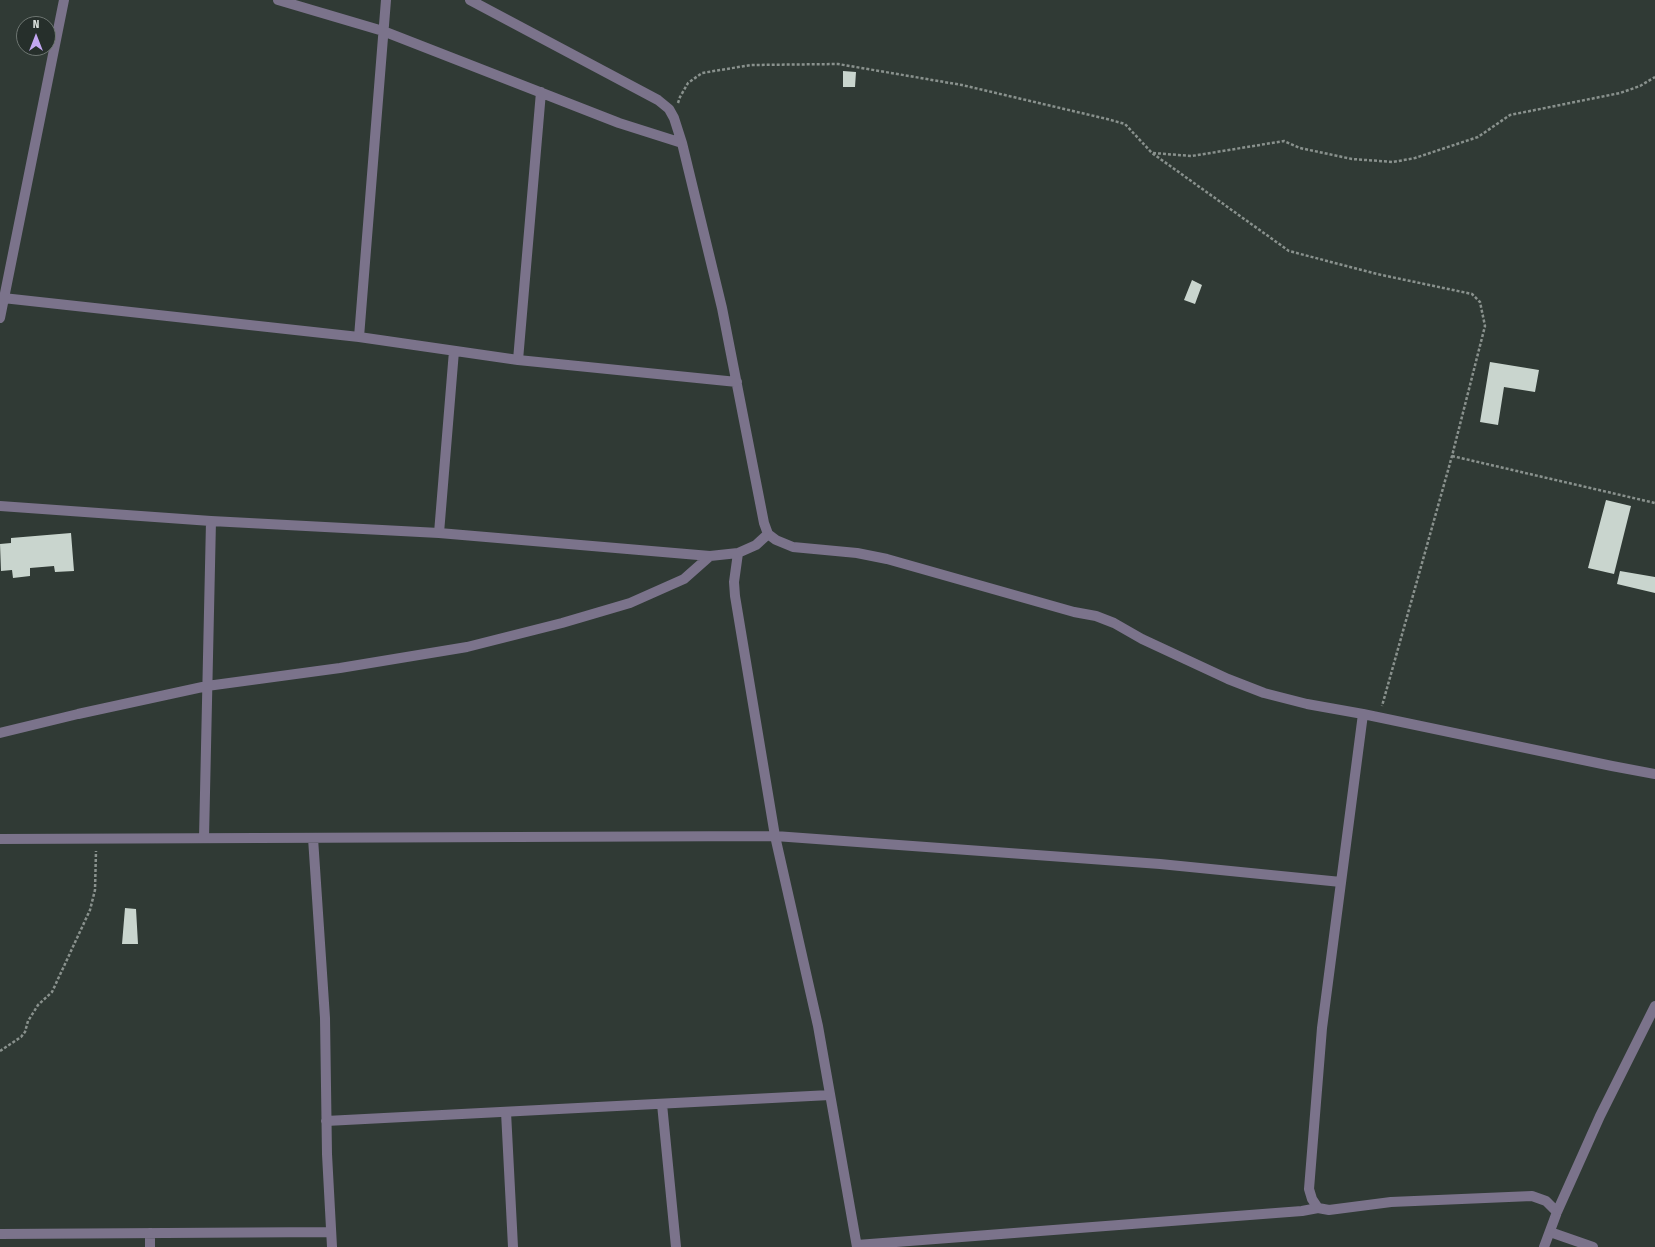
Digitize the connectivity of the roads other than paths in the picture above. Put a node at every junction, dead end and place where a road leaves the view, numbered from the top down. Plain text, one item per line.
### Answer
1 (64, 0) edge
2 (278, 0) edge
3 (386, 0) edge
4 (470, 0) edge
5 (382, 31) junction
6 (541, 92) junction
7 (682, 143) junction
8 (4, 298) junction
9 (0, 318) edge
10 (359, 338) junction
11 (454, 351) junction
12 (518, 360) junction
13 (737, 382) junction
14 (0, 506) edge
15 (211, 521) junction
16 (439, 533) junction
17 (768, 534) junction
18 (738, 553) junction
19 (710, 556) junction
20 (207, 686) junction
21 (1363, 714) junction
22 (0, 732) edge
23 (1655, 774) edge
24 (775, 836) junction
25 (204, 838) junction
26 (313, 838) junction
27 (0, 839) edge
28 (1341, 882) junction
29 (1655, 1006) edge
30 (830, 1095) junction
31 (662, 1104) junction
32 (506, 1112) junction
33 (326, 1121) junction
34 (1318, 1208) junction
35 (1557, 1212) junction
36 (331, 1232) junction
37 (1550, 1232) junction
38 (150, 1233) junction
39 (0, 1234) edge
40 (857, 1246) edge
41 (150, 1247) edge
42 (332, 1247) edge
43 (513, 1247) edge
44 (676, 1247) edge
45 (1544, 1247) edge
46 (1594, 1247) edge

1 - 8 street
2 - 5 street
3 - 5 street
4 - 7 street
5 - 6 street
5 - 10 street
6 - 7 street
6 - 12 street
7 - 13 street
8 - 9 street
8 - 10 street
10 - 11 street
11 - 12 street
11 - 16 street
12 - 13 street
13 - 17 street
14 - 15 street
15 - 16 street
15 - 20 street
16 - 19 street
17 - 18 street
17 - 21 street
18 - 19 street
18 - 24 street
19 - 20 street
20 - 22 street
20 - 25 street
21 - 23 street
21 - 28 street
24 - 26 street
24 - 28 street
24 - 30 street
25 - 26 street
25 - 27 street
26 - 33 street
28 - 34 street
29 - 35 street
30 - 31 street
30 - 40 street
31 - 32 street
31 - 44 street
32 - 33 street
32 - 43 street
33 - 36 street
34 - 35 street
34 - 40 street
35 - 37 street
36 - 38 street
36 - 42 street
37 - 45 street
37 - 46 street
38 - 39 street
38 - 41 street

